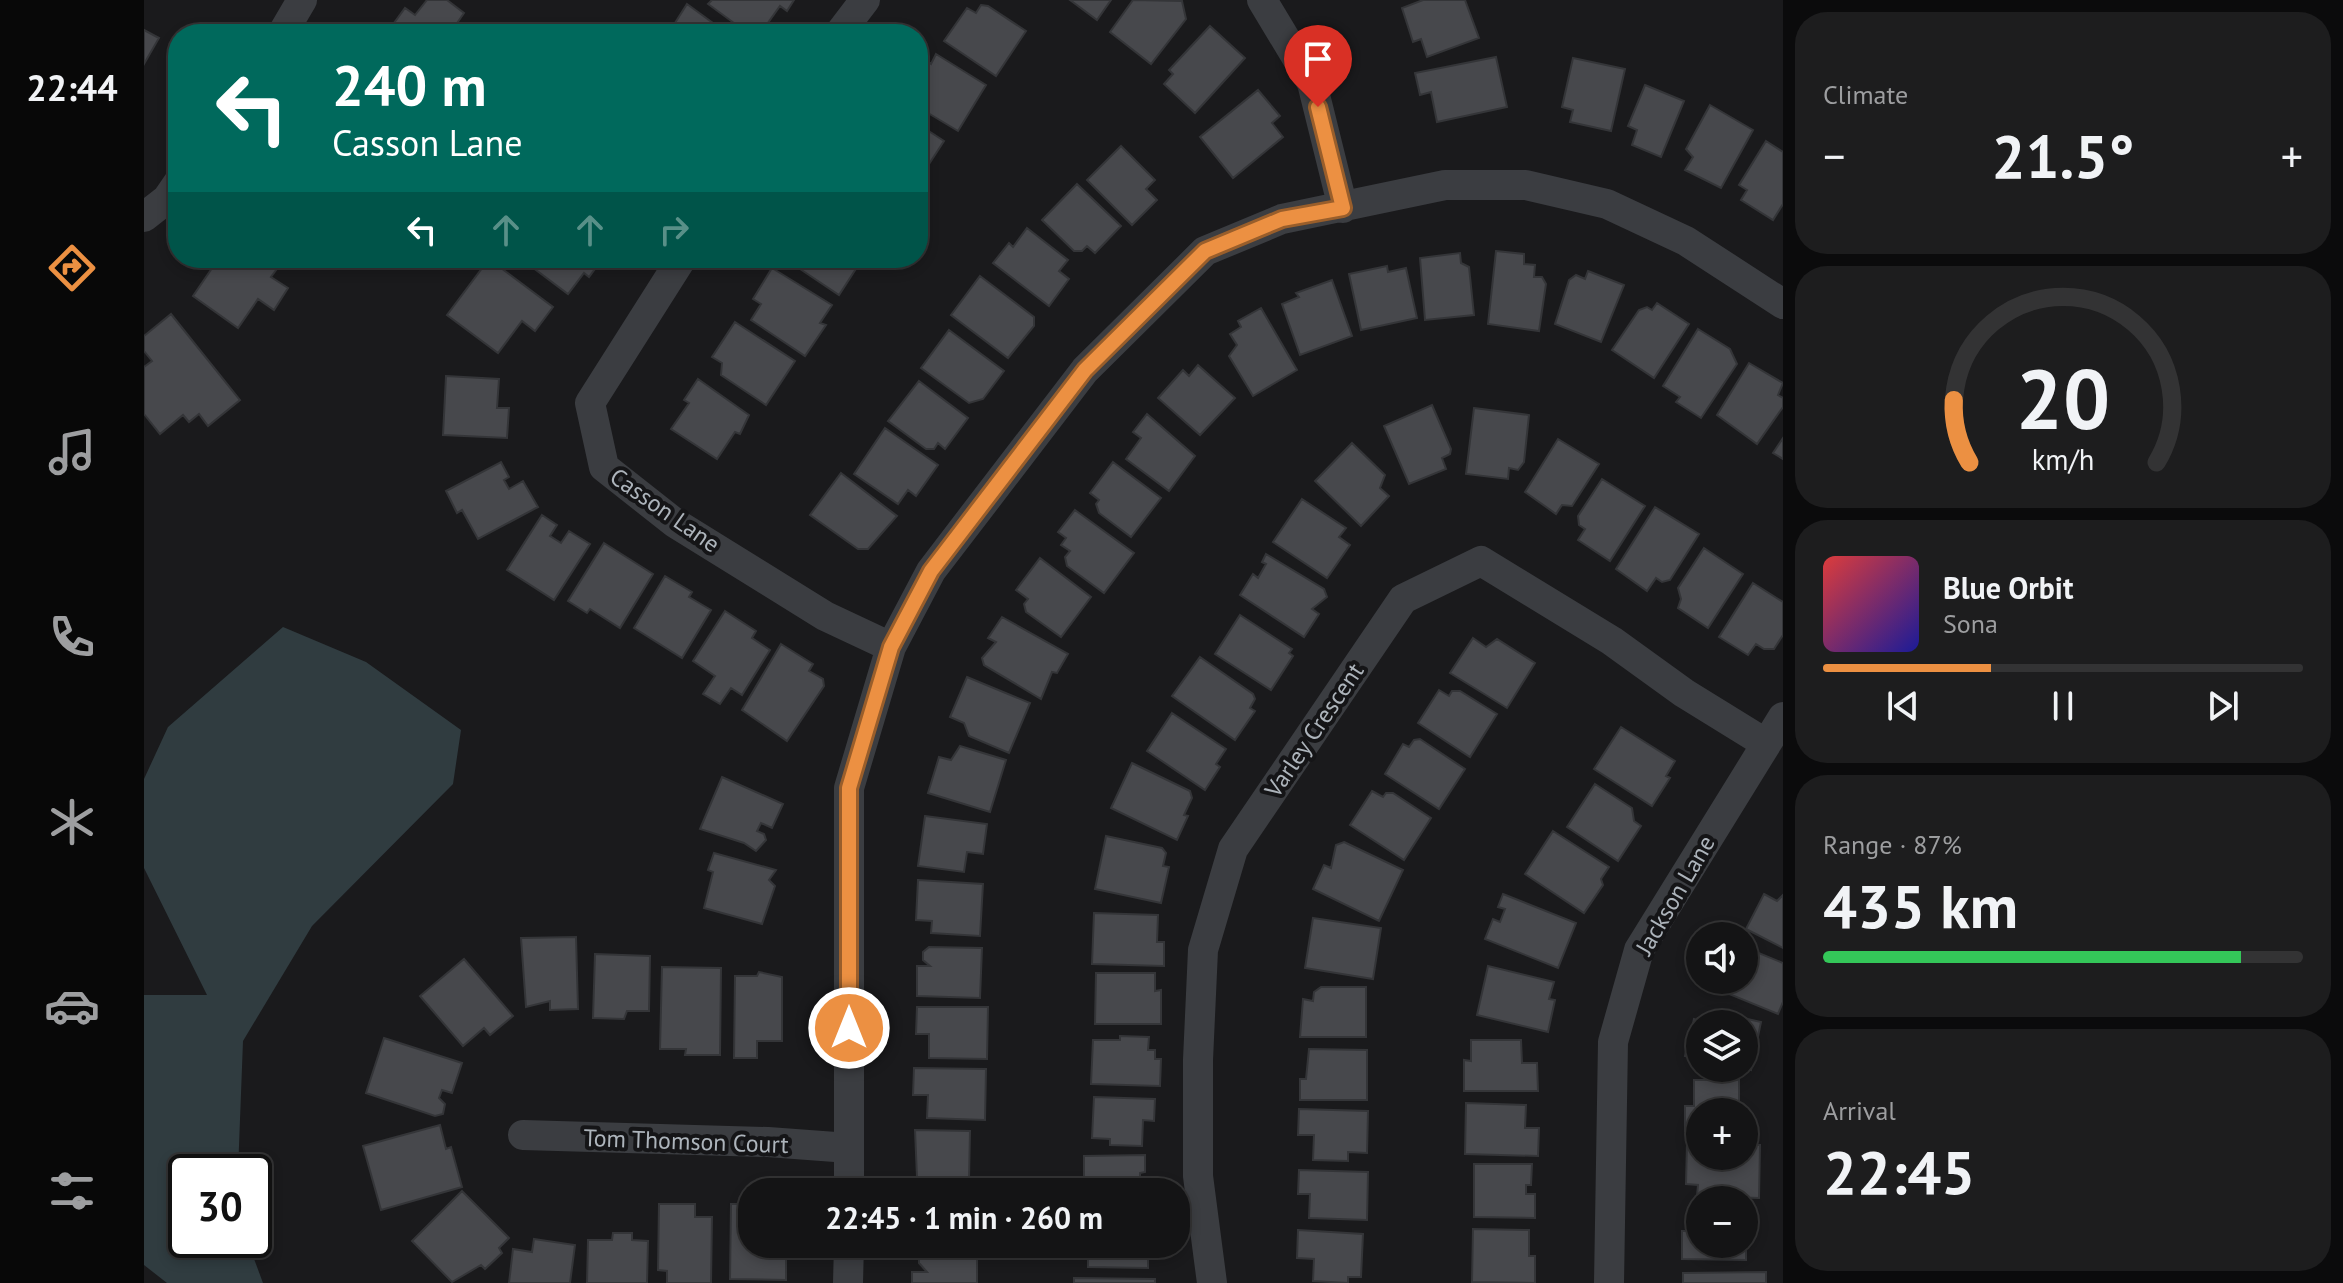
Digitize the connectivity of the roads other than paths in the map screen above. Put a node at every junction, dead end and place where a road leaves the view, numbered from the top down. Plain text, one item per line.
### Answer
1 (302, 0) edge
2 (865, 0) edge
3 (1262, 0) edge
4 (288, 24) edge
5 (847, 24) edge
6 (168, 198) edge
7 (1343, 208) junction
8 (144, 217) edge
9 (676, 268) edge
10 (1783, 304) edge
11 (891, 647) junction
12 (1783, 717) edge
13 (1765, 743) junction
14 (523, 1135) dead end
15 (849, 1148) junction
16 (849, 1178) edge
17 (849, 1258) edge
18 (848, 1283) edge
19 (1212, 1283) edge
20 (1609, 1283) edge

1 - 4 street
2 - 5 street
3 - 7 street
6 - 8 street
7 - 10 street
7 - 11 street
9 - 11 street, Casson Lane
11 - 15 street
12 - 13 street, Jackson Lane
13 - 19 street, Varley Crescent
13 - 20 street, Jackson Lane
14 - 15 street, Tom Thomson Court
15 - 16 street
17 - 18 street

